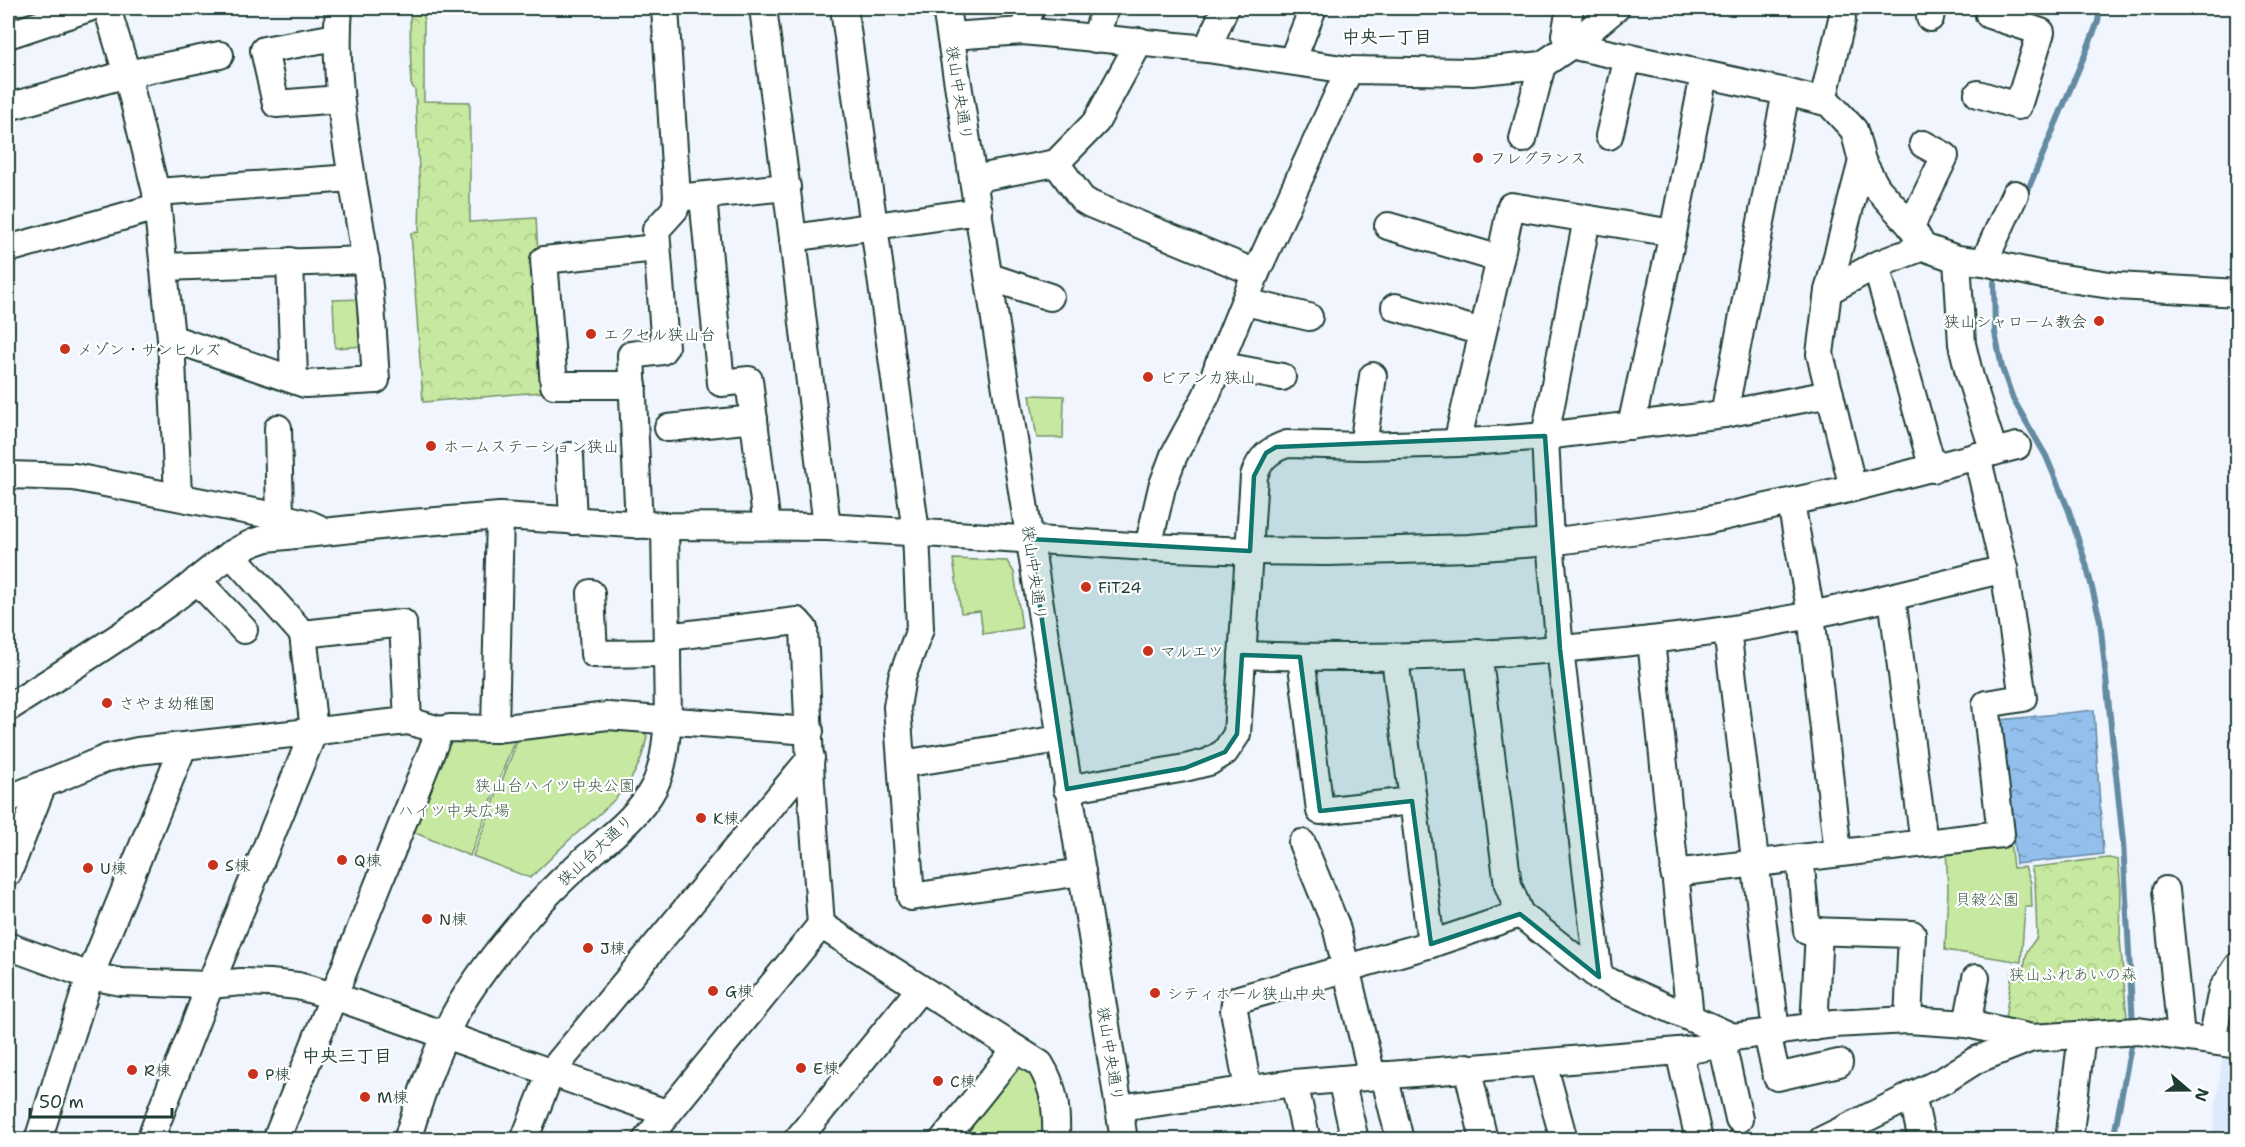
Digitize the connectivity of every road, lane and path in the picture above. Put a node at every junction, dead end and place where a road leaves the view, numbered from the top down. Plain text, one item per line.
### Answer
1 (89, 8) edge
2 (107, 8) edge
3 (339, 8) edge
4 (665, 8) edge
5 (763, 8) edge
6 (844, 8) edge
7 (946, 8) edge
8 (1105, 8) edge
9 (1225, 8) edge
10 (1313, 8) edge
11 (1570, 8) edge
12 (1616, 8) edge
13 (1991, 8) edge
14 (1027, 19) edge
15 (1842, 19) dead end
16 (8, 35) edge
17 (951, 36) junction
18 (336, 37) junction
19 (1095, 39) junction
20 (1140, 41) junction
21 (1573, 44) junction
22 (1207, 49) junction
23 (220, 56) dead end
24 (1628, 57) junction
25 (1292, 61) junction
26 (1542, 65) junction
27 (1349, 70) junction
28 (127, 74) junction
29 (1704, 75) junction
30 (1786, 92) junction
31 (1978, 94) dead end
32 (340, 99) junction
33 (1824, 100) junction
34 (8, 107) edge
35 (1609, 136) dead end
36 (1523, 139) dead end
37 (1923, 144) dead end
38 (1862, 161) junction
39 (1056, 164) junction
40 (352, 178) junction
41 (974, 179) junction
42 (787, 187) junction
43 (2015, 194) dead end
44 (677, 197) junction
45 (703, 197) junction
46 (156, 200) junction
47 (979, 211) junction
48 (1587, 219) junction
49 (1388, 226) dead end
50 (874, 227) junction
51 (1673, 233) junction
52 (1917, 236) junction
53 (794, 238) junction
54 (656, 248) junction
55 (8, 249) edge
56 (1500, 259) junction
57 (1957, 259) junction
58 (366, 260) junction
59 (290, 261) junction
60 (1984, 262) junction
61 (1876, 265) junction
62 (164, 267) junction
63 (1256, 273) junction
64 (990, 277) junction
65 (1828, 291) junction
66 (2238, 293) edge
67 (1050, 297) dead end
68 (1245, 302) junction
69 (1395, 307) dead end
70 (1309, 317) dead end
71 (1482, 332) junction
72 (171, 338) junction
73 (1218, 365) junction
74 (1373, 376) dead end
75 (1282, 377) dead end
76 (294, 379) junction
77 (633, 385) junction
78 (1830, 394) junction
79 (1724, 414) junction
80 (754, 419) junction
81 (1631, 426) junction
82 (278, 428) dead end
83 (668, 428) dead end
84 (1545, 436) junction
85 (1457, 443) junction
86 (1364, 446) junction
87 (1996, 451) junction
88 (570, 456) dead end
89 (1933, 469) junction
90 (8, 475) edge
91 (1853, 488) junction
92 (178, 496) junction
93 (1791, 503) junction
94 (500, 516) junction
95 (280, 517) junction
96 (573, 521) junction
97 (639, 525) junction
98 (664, 526) junction
99 (767, 526) junction
100 (827, 527) junction
101 (322, 532) junction
102 (916, 532) junction
103 (1030, 539) junction
104 (1550, 542) junction
105 (1148, 547) junction
106 (1250, 550) junction
107 (231, 554) junction
108 (2004, 568) junction
109 (197, 580) junction
110 (591, 593) dead end
111 (1892, 597) junction
112 (1811, 614) junction
113 (244, 630) dead end
114 (1727, 630) junction
115 (303, 634) junction
116 (1651, 640) junction
117 (667, 645) junction
118 (1560, 648) junction
119 (1478, 653) junction
120 (1242, 655) junction
121 (1301, 657) junction
122 (1395, 658) junction
123 (8, 708) edge
124 (668, 720) junction
125 (408, 721) junction
126 (495, 729) junction
127 (314, 730) junction
128 (440, 730) junction
129 (810, 731) junction
130 (1060, 739) junction
131 (183, 747) junction
132 (811, 758) junction
133 (902, 764) junction
134 (43, 784) junction
135 (1067, 789) junction
136 (8, 799) edge
137 (1412, 801) junction
138 (1302, 843) dead end
139 (1924, 843) junction
140 (1838, 853) junction
141 (1800, 858) junction
142 (1754, 864) junction
143 (1082, 872) junction
144 (8, 873) edge
145 (1674, 873) junction
146 (2166, 890) dead end
147 (1520, 914) junction
148 (821, 925) junction
149 (1819, 931) junction
150 (1431, 944) junction
151 (8, 946) edge
152 (2238, 966) edge
153 (1346, 967) junction
154 (90, 976) junction
155 (1599, 977) junction
156 (1976, 978) dead end
157 (210, 985) junction
158 (920, 989) junction
159 (334, 996) junction
160 (1689, 1017) junction
161 (1908, 1020) junction
162 (1967, 1024) junction
163 (1814, 1026) junction
164 (1771, 1033) junction
165 (2082, 1035) junction
166 (445, 1036) junction
167 (2181, 1036) junction
168 (2032, 1038) junction
169 (1727, 1041) junction
170 (2212, 1041) junction
171 (2238, 1045) edge
172 (1016, 1049) junction
173 (1679, 1051) junction
174 (1543, 1063) junction
175 (1839, 1063) dead end
176 (1467, 1067) junction
177 (551, 1072) junction
178 (1378, 1076) junction
179 (1341, 1079) junction
180 (1294, 1083) junction
181 (1248, 1090) junction
182 (1912, 1095) junction
183 (1119, 1108) junction
184 (666, 1113) junction
185 (1739, 1119) dead end
186 (1830, 1137) edge
187 (38, 1140) edge
188 (150, 1140) edge
189 (276, 1140) edge
190 (407, 1140) edge
191 (524, 1140) edge
192 (646, 1140) edge
193 (797, 1140) edge
194 (943, 1140) edge
195 (1056, 1140) edge
196 (1124, 1140) edge
197 (1307, 1140) edge
198 (1355, 1140) edge
199 (1400, 1140) edge
200 (1484, 1140) edge
201 (1564, 1140) edge
202 (1699, 1140) edge
203 (1922, 1140) edge
204 (2069, 1140) edge

1 - 16 street
2 - 28 street
3 - 18 street
4 - 44 street
5 - 42 street
6 - 50 street
7 - 17 street, 狭山中央通り
8 - 19 street
9 - 22 street
10 - 25 street
11 - 21 street
12 - 21 street
13 - 31 street
14 - 17 street
14 - 19 street
15 - 33 street
17 - 41 street, 狭山中央通り
18 - 32 street
18 - 32 street
19 - 20 street
20 - 22 street
20 - 39 street
21 - 24 street
21 - 26 street
22 - 25 street
23 - 28 street
24 - 29 street
24 - 35 street
25 - 27 street
26 - 27 street
26 - 36 street
27 - 63 street
28 - 34 street
28 - 46 street
29 - 30 street
29 - 51 street
30 - 33 street
30 - 79 street
32 - 40 street
33 - 38 street
37 - 52 street
38 - 52 street
38 - 65 street
39 - 41 street
39 - 63 street
40 - 46 street
40 - 58 street
41 - 47 street, 狭山中央通り
42 - 45 street
42 - 53 street
43 - 60 street
44 - 45 street
44 - 54 street
45 - 80 street
46 - 55 street
46 - 62 street
47 - 50 street
47 - 64 street, 狭山中央通り
48 - 51 street
48 - 56 street
48 - 84 street
49 - 56 street
50 - 53 street
50 - 102 street
51 - 81 street
52 - 57 street
52 - 61 street
53 - 100 street
54 - 77 street
54 - 77 street
56 - 71 street
57 - 60 street
57 - 87 street
58 - 59 street
58 - 76 street
59 - 62 street
59 - 76 street
60 - 66 street
61 - 65 street
61 - 89 street
62 - 72 street
63 - 68 street
64 - 67 street
64 - 103 street, 狭山中央通り
65 - 78 street
68 - 70 street
68 - 73 street
69 - 71 street
71 - 85 street
72 - 76 street
72 - 92 street
73 - 75 street
73 - 105 street
74 - 86 street
77 - 97 street
78 - 79 street
78 - 91 street
79 - 81 street
80 - 83 street
80 - 99 street
81 - 84 street
82 - 95 street
84 - 85 street
84 - 104 street
85 - 86 street
86 - 106 street
87 - 89 street
87 - 108 street
88 - 96 street
89 - 91 street
90 - 92 street
91 - 93 street
92 - 95 street
93 - 104 street
93 - 112 street
94 - 96 street
94 - 101 street
94 - 126 street
95 - 101 street
96 - 97 street
97 - 98 street
98 - 99 street
98 - 117 street, 狭山台大通り
99 - 100 street
100 - 102 street
101 - 107 street
102 - 103 street
102 - 133 street
103 - 105 street
103 - 130 street, 狭山中央通り
104 - 106 street
104 - 118 street
105 - 106 street
106 - 120 street
107 - 109 street
107 - 115 street
108 - 111 street
108 - 139 street
109 - 113 street
109 - 123 street
110 - 117 street
111 - 112 street
111 - 139 street
112 - 114 street
112 - 140 street
114 - 116 street
114 - 142 street
115 - 125 street
115 - 127 street
116 - 118 street
116 - 145 street
117 - 124 street, 狭山台大通り
117 - 129 street
118 - 119 street
118 - 155 street
119 - 122 street
119 - 147 street
120 - 121 street
120 - 135 street
121 - 122 street
121 - 137 street
122 - 137 street
124 - 126 street
124 - 129 street
124 - 166 street, 狭山台大通り
125 - 127 street
125 - 128 street
126 - 128 street
127 - 131 street
127 - 157 street
128 - 159 street
129 - 132 street
130 - 133 street
130 - 135 street, 狭山中央通り
131 - 134 street
131 - 154 street
132 - 148 street
132 - 177 street
133 - 143 street
134 - 136 street
134 - 144 street
135 - 143 street, 狭山中央通り
137 - 150 street
138 - 153 street
139 - 140 street
140 - 141 street
141 - 142 street
141 - 149 street
142 - 145 street
142 - 164 street
143 - 183 street, 狭山中央通り
145 - 160 street
146 - 167 street
147 - 150 street
147 - 155 street
148 - 158 street
148 - 184 street
149 - 161 street
149 - 163 street
150 - 153 street
151 - 154 street
152 - 170 street
153 - 178 street
153 - 181 street
154 - 157 street
154 - 187 street
155 - 160 street
156 - 162 street
157 - 159 street
157 - 188 street
158 - 172 street
158 - 193 street
159 - 166 street
159 - 189 street
160 - 169 street
161 - 162 street
161 - 163 street
162 - 168 street
163 - 164 street
164 - 169 street
164 - 175 street
165 - 167 street
165 - 168 street
165 - 204 street
166 - 177 street
166 - 190 street, 狭山台大通り
167 - 170 street
168 - 182 street
169 - 173 street
169 - 185 street
170 - 171 street
172 - 194 street
172 - 195 street
173 - 174 street
173 - 202 street
174 - 176 street
174 - 201 street
176 - 178 street
176 - 200 street
177 - 184 street
177 - 191 street
178 - 179 street
178 - 199 street
179 - 180 street
179 - 198 street
180 - 181 street
180 - 197 street
181 - 183 street
182 - 186 street
182 - 203 street
183 - 196 street, 狭山中央通り
184 - 192 street

